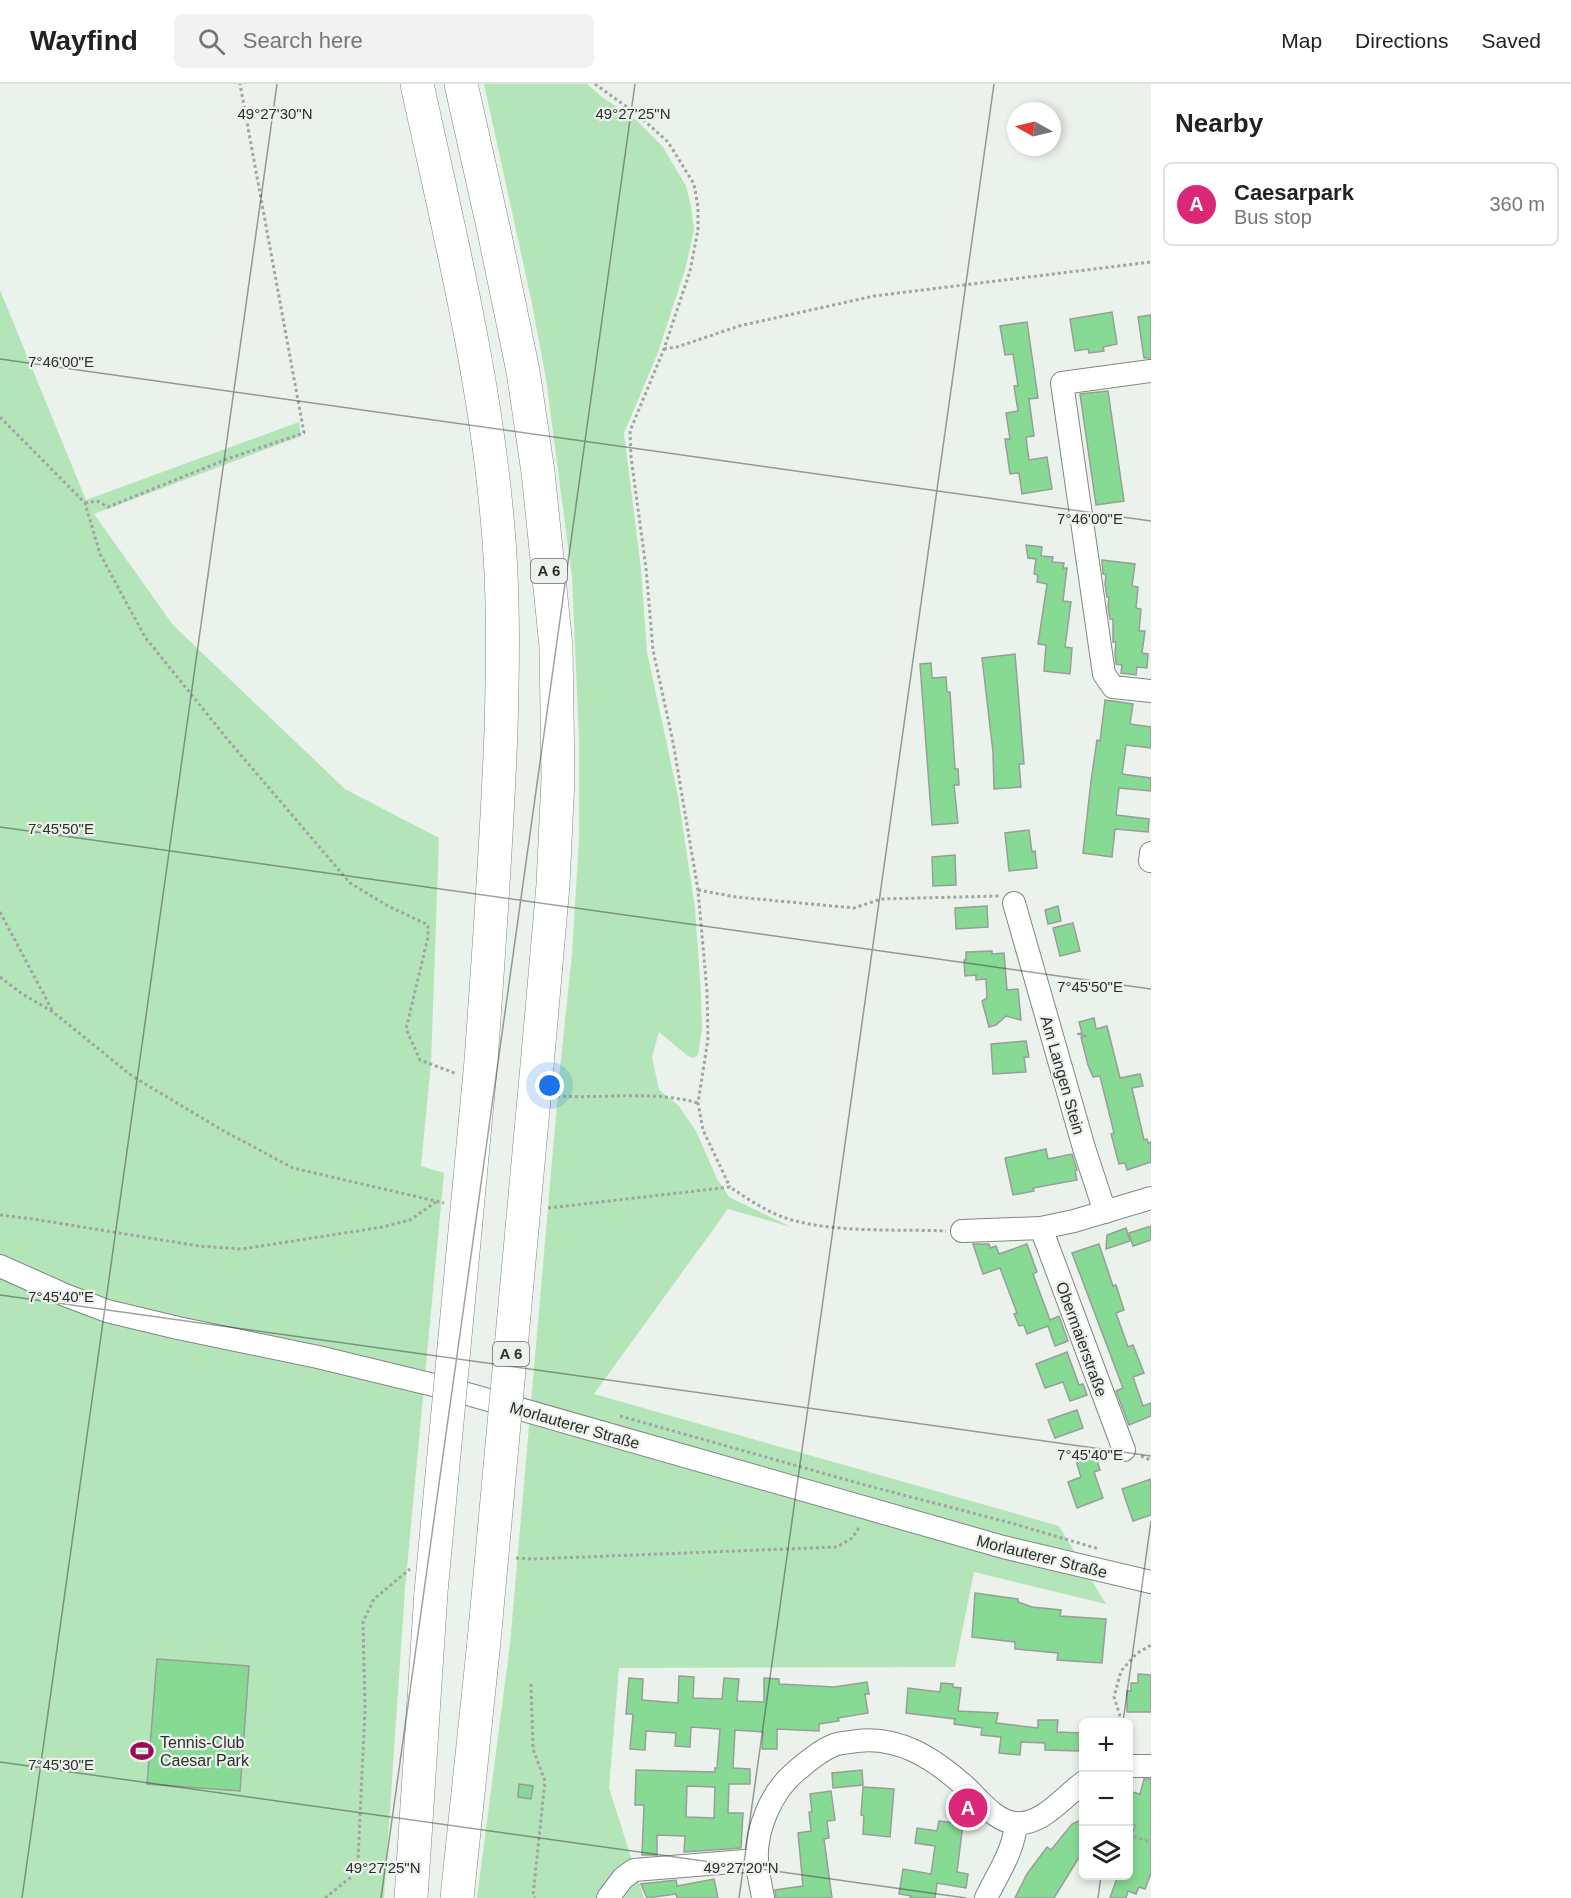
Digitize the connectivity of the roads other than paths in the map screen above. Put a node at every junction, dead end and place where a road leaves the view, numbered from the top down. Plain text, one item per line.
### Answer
1 (417, 84) edge
2 (461, 84) edge
3 (1151, 371) edge
4 (1151, 691) edge
5 (1014, 903) road end
6 (1151, 1198) edge
7 (1105, 1212) junction
8 (1041, 1228) junction
9 (962, 1231) road end
10 (0, 1266) edge
11 (1124, 1450) dead end
12 (1151, 1582) edge
13 (1133, 1766) edge
14 (1151, 1766) edge
15 (1079, 1785) edge
16 (1016, 1823) junction
17 (757, 1860) junction
18 (411, 1898) edge
19 (457, 1898) edge
20 (608, 1898) edge
21 (763, 1898) edge
22 (986, 1898) edge

1 - 18 highway, bridge
2 - 19 highway, A 6, bridge
3 - 4 street
5 - 7 street, Am Langen Stein
6 - 7 street
7 - 8 street
8 - 9 street
8 - 11 street, Obermaierstraße
10 - 12 street, Morlauterer Straße
13 - 14 street
15 - 16 street
16 - 17 street
16 - 22 street
17 - 20 street
17 - 21 street

